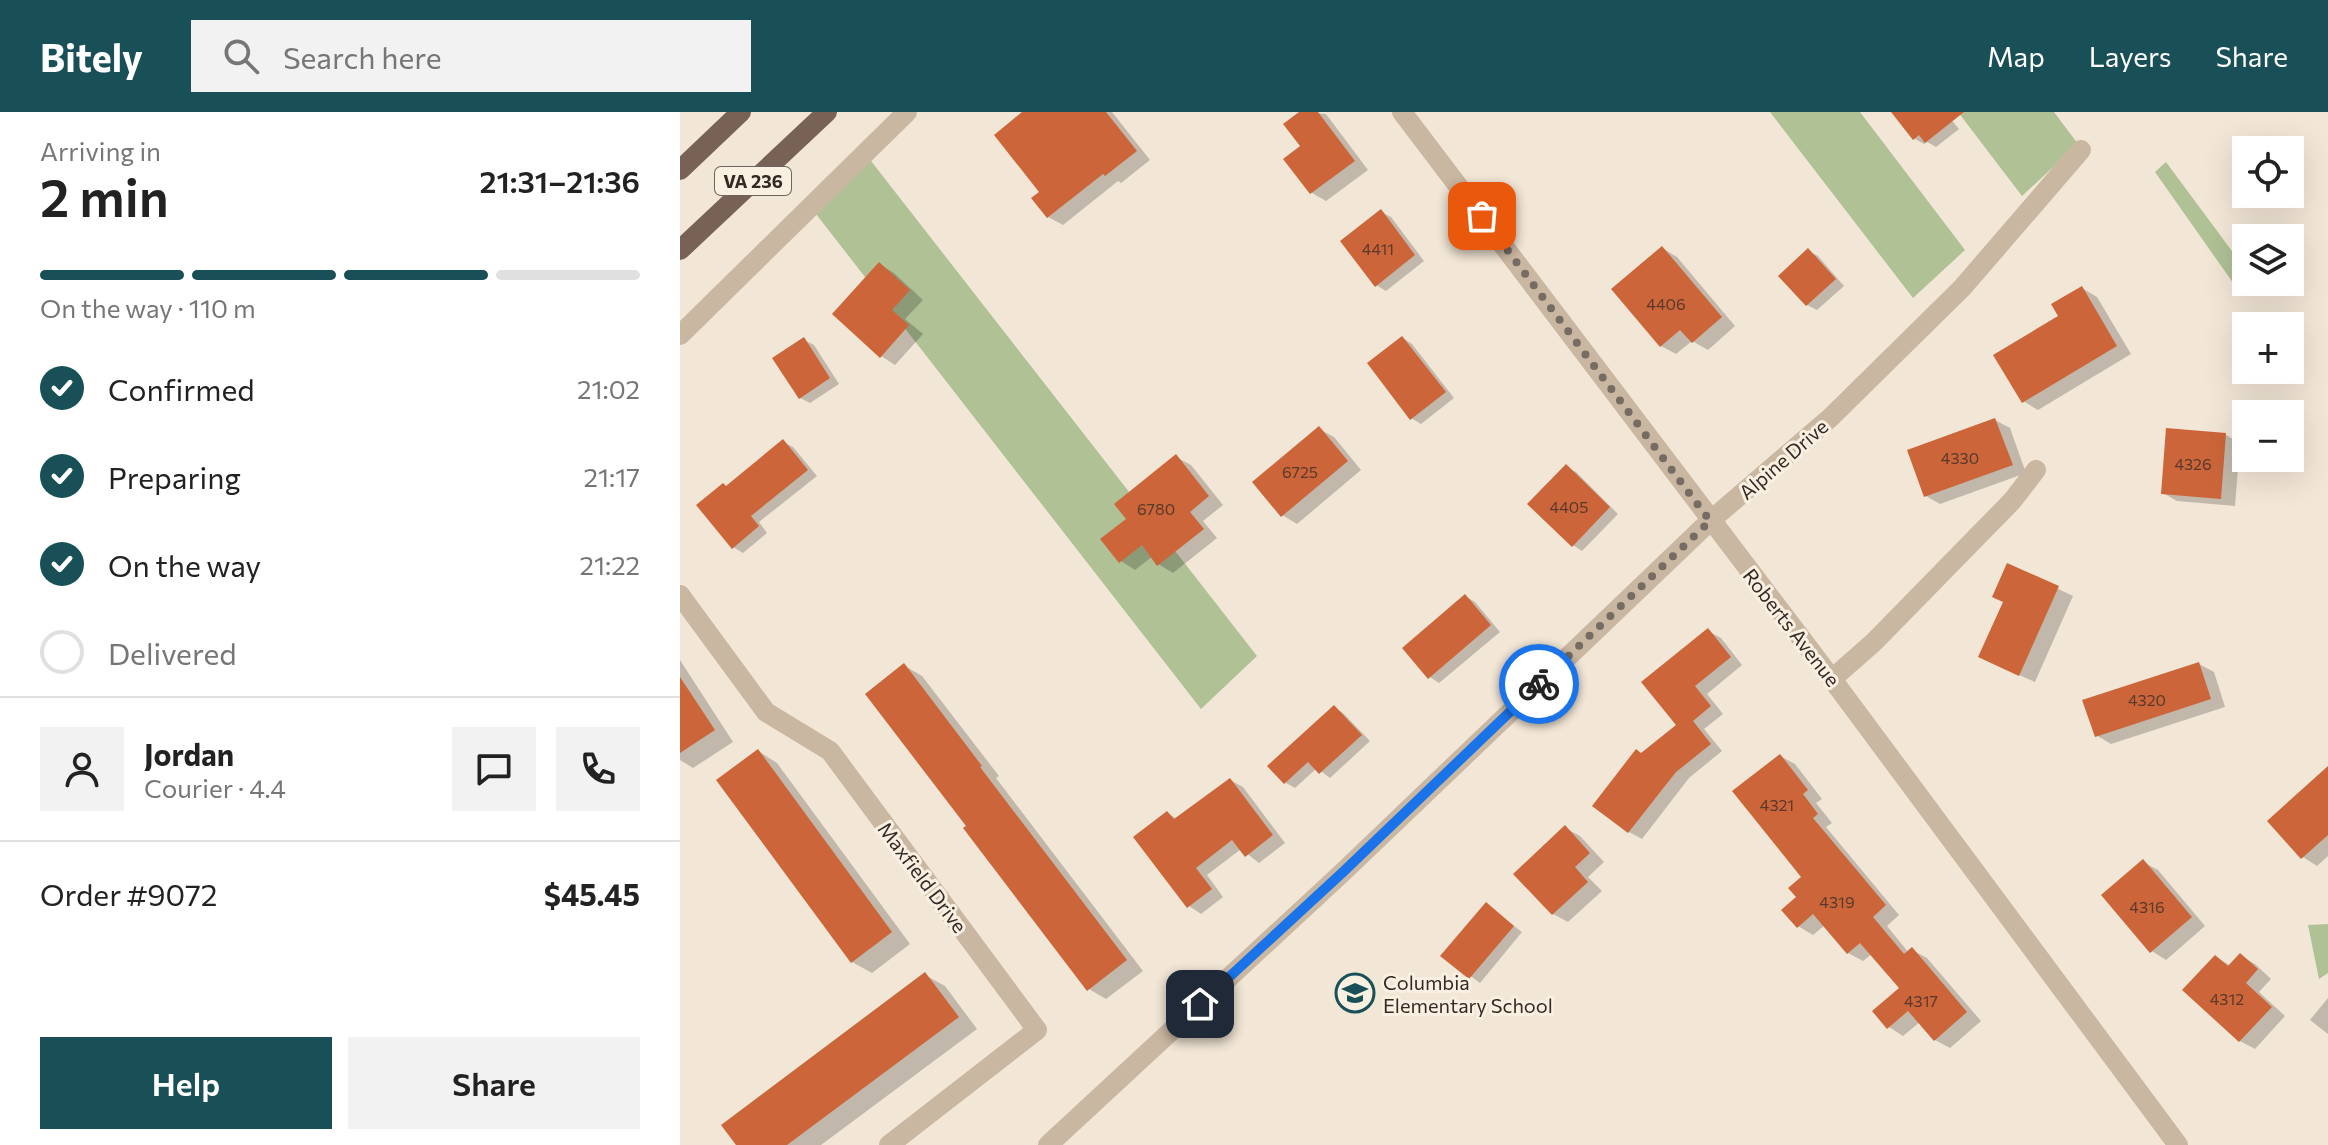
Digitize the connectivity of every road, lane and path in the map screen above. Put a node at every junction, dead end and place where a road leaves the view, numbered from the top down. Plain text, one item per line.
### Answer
1 (741, 112) edge
2 (827, 112) edge
3 (907, 112) edge
4 (1402, 112) edge
5 (2081, 150) dead end
6 (680, 170) edge
7 (680, 250) edge
8 (680, 335) edge
9 (2036, 470) dead end
10 (1710, 521) junction
11 (680, 595) edge
12 (1832, 679) junction
13 (889, 1145) edge
14 (1048, 1145) edge
15 (2178, 1145) edge

1 - 6 main road, VA 236
2 - 7 main road, VA 236
3 - 8 street
4 - 10 street, Roberts Avenue
5 - 10 street, Alpine Drive
9 - 12 street
10 - 12 street, Roberts Avenue
10 - 14 street, Alpine Drive
11 - 13 street, Maxfield Drive
12 - 15 street, Roberts Avenue

